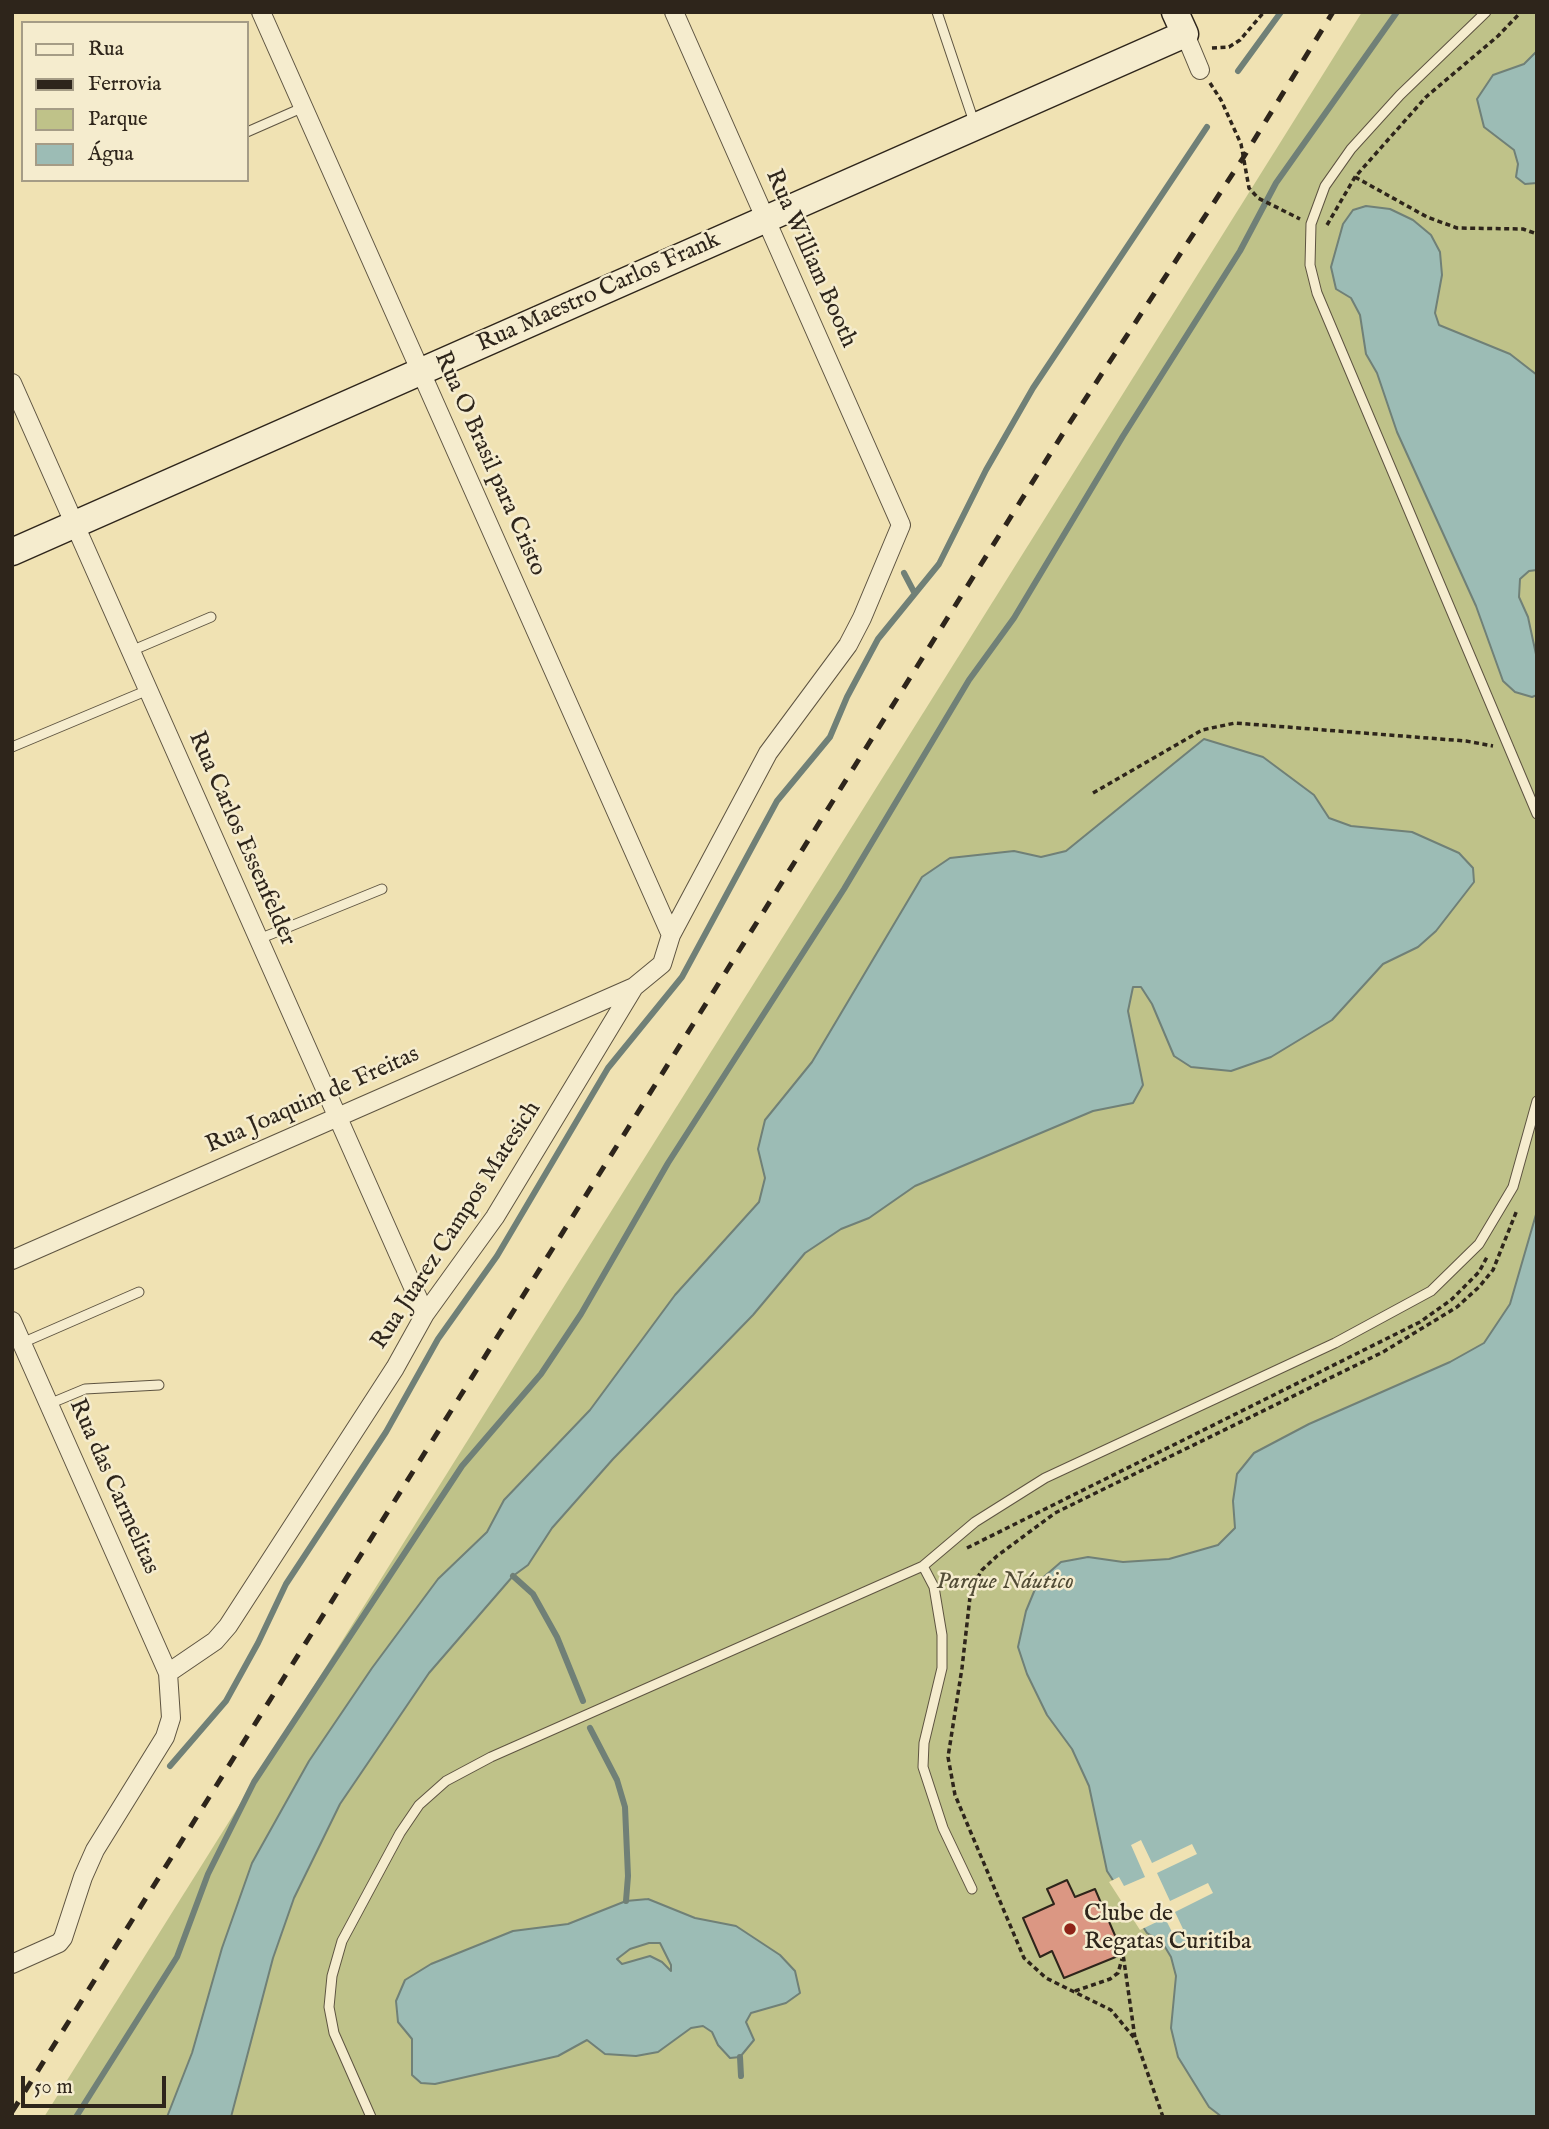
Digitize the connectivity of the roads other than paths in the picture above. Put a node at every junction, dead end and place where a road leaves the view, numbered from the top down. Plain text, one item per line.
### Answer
1 (261, 12) edge
2 (674, 12) edge
3 (937, 12) edge
4 (1486, 12) edge
5 (1180, 23) edge
6 (1200, 69) road end
7 (304, 107) junction
8 (975, 127) junction
9 (248, 132) edge
10 (765, 219) junction
11 (421, 371) junction
12 (12, 383) edge
13 (75, 524) junction
14 (901, 525) joint
15 (12, 552) edge
16 (212, 617) dead end
17 (131, 651) junction
18 (148, 690) junction
19 (12, 747) edge
20 (1537, 814) edge
21 (382, 889) dead end
22 (671, 935) junction
23 (259, 939) junction
24 (634, 987) junction
25 (1537, 1101) edge
26 (338, 1117) junction
27 (12, 1260) edge
28 (139, 1292) dead end
29 (425, 1314) junction
30 (12, 1321) edge
31 (22, 1343) junction
32 (159, 1385) dead end
33 (49, 1404) junction
34 (923, 1566) junction
35 (169, 1673) junction
36 (972, 1889) dead end
37 (12, 1964) edge
38 (371, 2117) edge

1 - 7 street, Rua O Brasil para Cristo
2 - 10 street, Rua William Booth
3 - 8 lane
4 - 20 lane
5 - 6 street
5 - 8 street, Rua Maestro Carlos Frank
7 - 9 lane
7 - 11 street, Rua O Brasil para Cristo
8 - 10 street, Rua Maestro Carlos Frank
10 - 11 street, Rua Maestro Carlos Frank
10 - 14 street, Rua William Booth
11 - 13 street, Rua Maestro Carlos Frank
11 - 22 street, Rua O Brasil para Cristo
12 - 13 street, Rua Carlos Essenfelder
13 - 15 street, Rua Maestro Carlos Frank
13 - 17 street, Rua Carlos Essenfelder
14 - 22 street, Rua Juarez Campos Matesich
16 - 17 lane
17 - 18 street, Rua Carlos Essenfelder
18 - 19 lane
18 - 23 street, Rua Carlos Essenfelder
21 - 23 lane
22 - 24 street, Rua Juarez Campos Matesich
23 - 26 street, Rua Carlos Essenfelder
24 - 26 street, Rua Joaquim de Freitas
24 - 29 street, Rua Juarez Campos Matesich
25 - 34 lane
26 - 27 street, Rua Joaquim de Freitas
26 - 29 street, Rua Carlos Essenfelder
28 - 31 lane
29 - 35 street, Rua Juarez Campos Matesich
30 - 31 street, Rua das Carmelitas
31 - 33 street, Rua das Carmelitas
32 - 33 lane
33 - 35 street, Rua das Carmelitas
34 - 36 lane
34 - 38 lane
35 - 37 street

